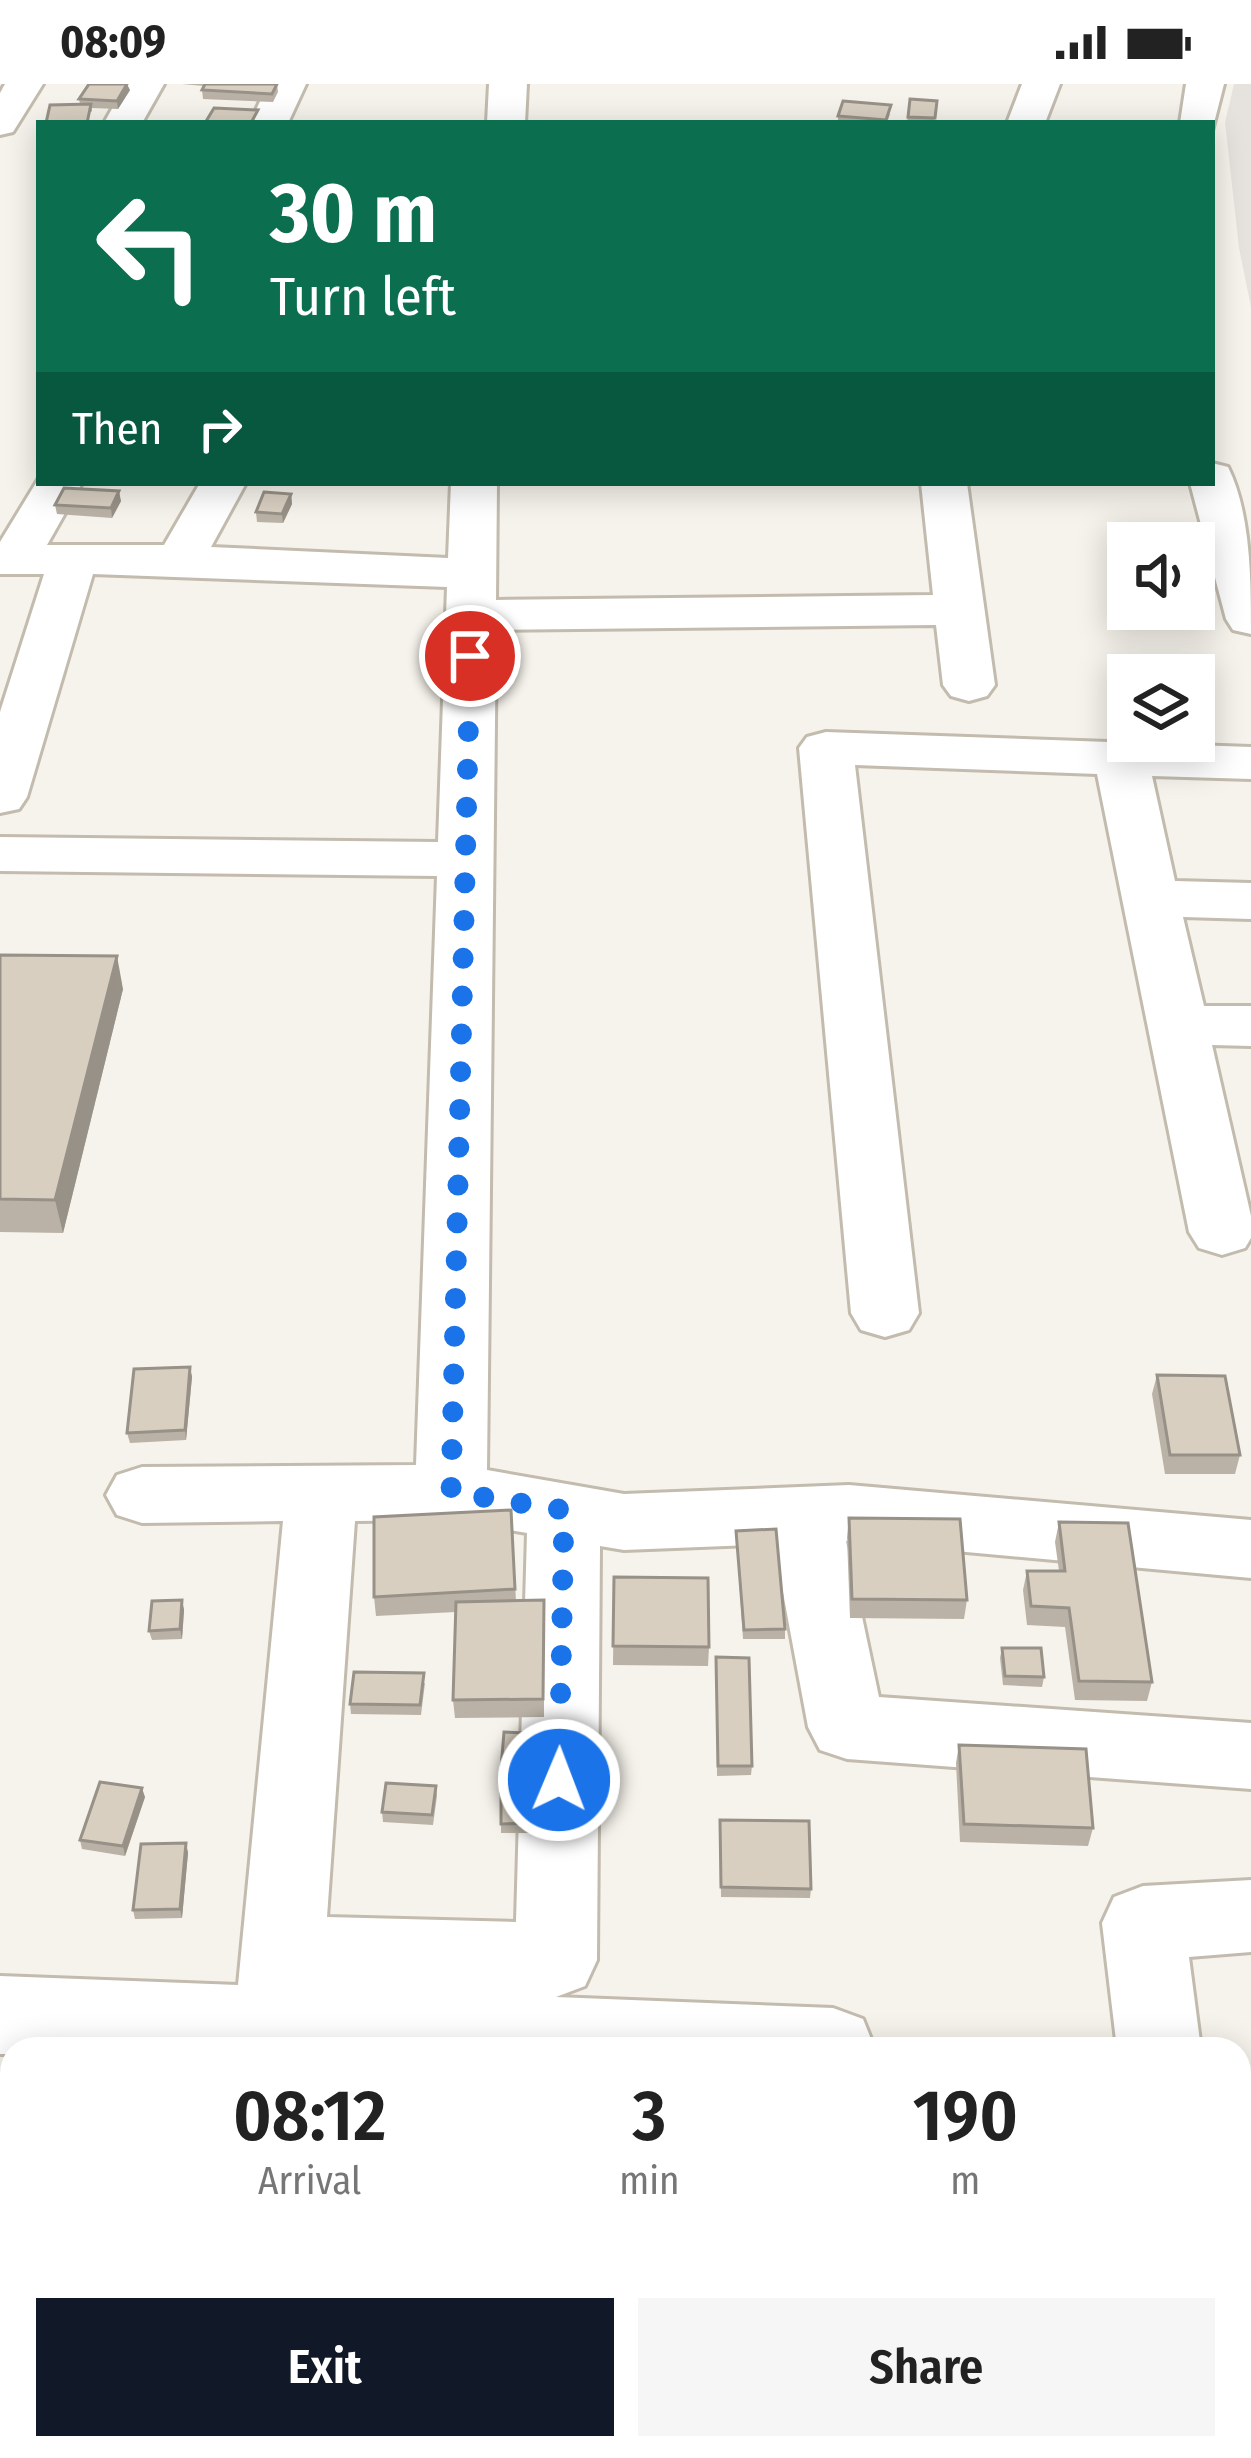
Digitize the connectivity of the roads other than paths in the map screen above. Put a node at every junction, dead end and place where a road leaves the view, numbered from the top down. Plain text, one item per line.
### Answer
1 (25, 84) edge
2 (145, 84) edge
3 (287, 84) edge
4 (508, 84) edge
5 (1041, 84) edge
6 (1205, 84) edge
7 (125, 120) edge
8 (269, 120) edge
9 (506, 120) edge
10 (1027, 120) edge
11 (1199, 120) edge
12 (6, 144) edge
13 (1215, 459) edge
14 (1251, 461) edge
15 (57, 486) edge
16 (221, 486) edge
17 (474, 486) edge
18 (944, 486) edge
19 (1214, 486) edge
20 (7, 558) edge
21 (74, 559) junction
22 (181, 560) junction
23 (471, 595) junction
24 (960, 610) junction
25 (1251, 620) edge
26 (969, 685) dead end
27 (1107, 758) edge
28 (1122, 762) edge
29 (1215, 762) edge
30 (1251, 763) edge
31 (0, 796) edge
32 (0, 854) edge
33 (465, 859) junction
34 (1151, 898) junction
35 (1251, 901) edge
36 (1178, 1025) junction
37 (1251, 1026) edge
38 (1222, 1232) dead end
39 (886, 1313) dead end
40 (451, 1492) junction
41 (321, 1494) junction
42 (142, 1495) dead end
43 (564, 1510) junction
44 (804, 1514) junction
45 (1251, 1549) edge
46 (1251, 1756) edge
47 (1251, 1916) edge
48 (279, 1989) junction
49 (4, 2027) edge
50 (737, 2037) edge
51 (1157, 2037) edge

1 - 12 street
2 - 7 street
3 - 8 street
4 - 9 street
5 - 10 street
6 - 11 street
13 - 14 street
15 - 20 street
16 - 22 street
17 - 23 street
18 - 24 street
19 - 25 street
20 - 21 street
21 - 22 street
21 - 31 street
22 - 23 street
23 - 24 street
23 - 33 street
24 - 26 street
27 - 39 street
28 - 34 street
29 - 30 street
32 - 33 street
33 - 40 street
34 - 35 street
34 - 36 street
36 - 37 street
36 - 38 street
40 - 41 street
40 - 43 street
41 - 42 street
41 - 48 street
43 - 44 street
43 - 48 street
44 - 45 street
44 - 46 street
47 - 51 street
48 - 49 street
48 - 50 street

